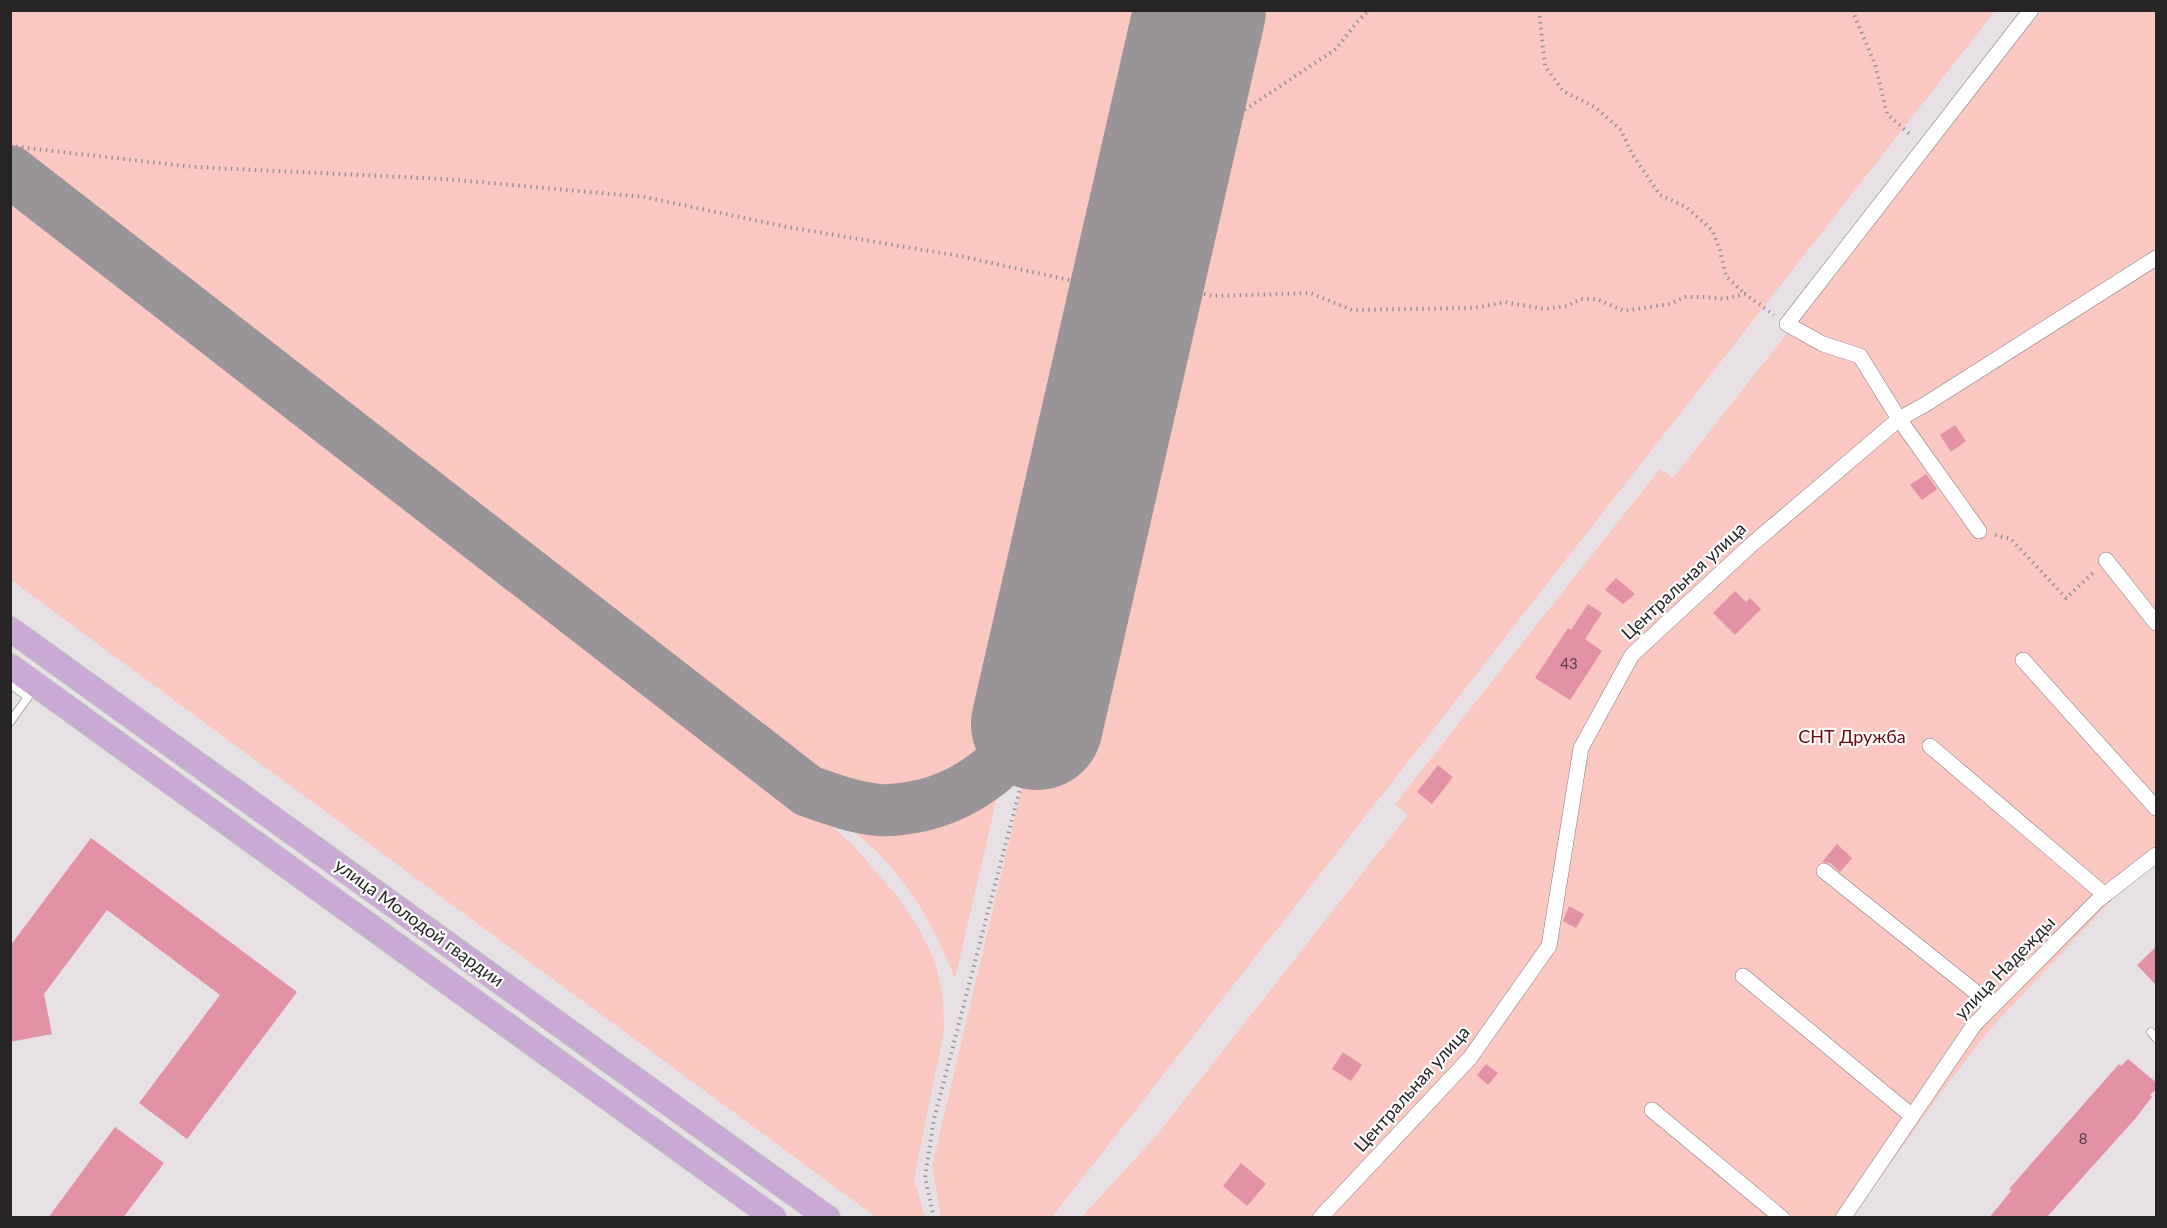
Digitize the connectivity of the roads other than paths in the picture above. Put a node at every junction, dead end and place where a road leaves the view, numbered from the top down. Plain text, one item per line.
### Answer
1 (2031, 10) edge
2 (2157, 258) edge
3 (1899, 419) junction
4 (1980, 531) road end
5 (2106, 560) road end
6 (2157, 623) edge
7 (10, 629) edge
8 (2023, 660) dead end
9 (10, 666) edge
10 (10, 684) edge
11 (32, 690) junction
12 (10, 723) edge
13 (1930, 746) dead end
14 (2157, 808) edge
15 (2157, 855) edge
16 (1824, 871) dead end
17 (2105, 895) junction
18 (1743, 976) dead end
19 (1993, 1006) junction
20 (1652, 1110) dead end
21 (1912, 1116) junction
22 (774, 1218) edge
23 (828, 1218) edge
24 (1320, 1218) edge
25 (1782, 1218) edge
26 (1843, 1218) edge

1 - 3 street
2 - 3 street, Центральная улица
3 - 4 street
3 - 24 street, Центральная улица
5 - 6 street
7 - 23 main road, улица Молодой гвардии
8 - 14 street
9 - 11 main road, улица Молодой гвардии
10 - 11 lane
11 - 12 lane
11 - 22 main road, улица Молодой гвардии
13 - 17 street
15 - 17 street, улица Надежды
16 - 19 street
17 - 19 street, улица Надежды
18 - 21 street
19 - 21 street, улица Надежды
20 - 25 street
21 - 26 street, улица Надежды

